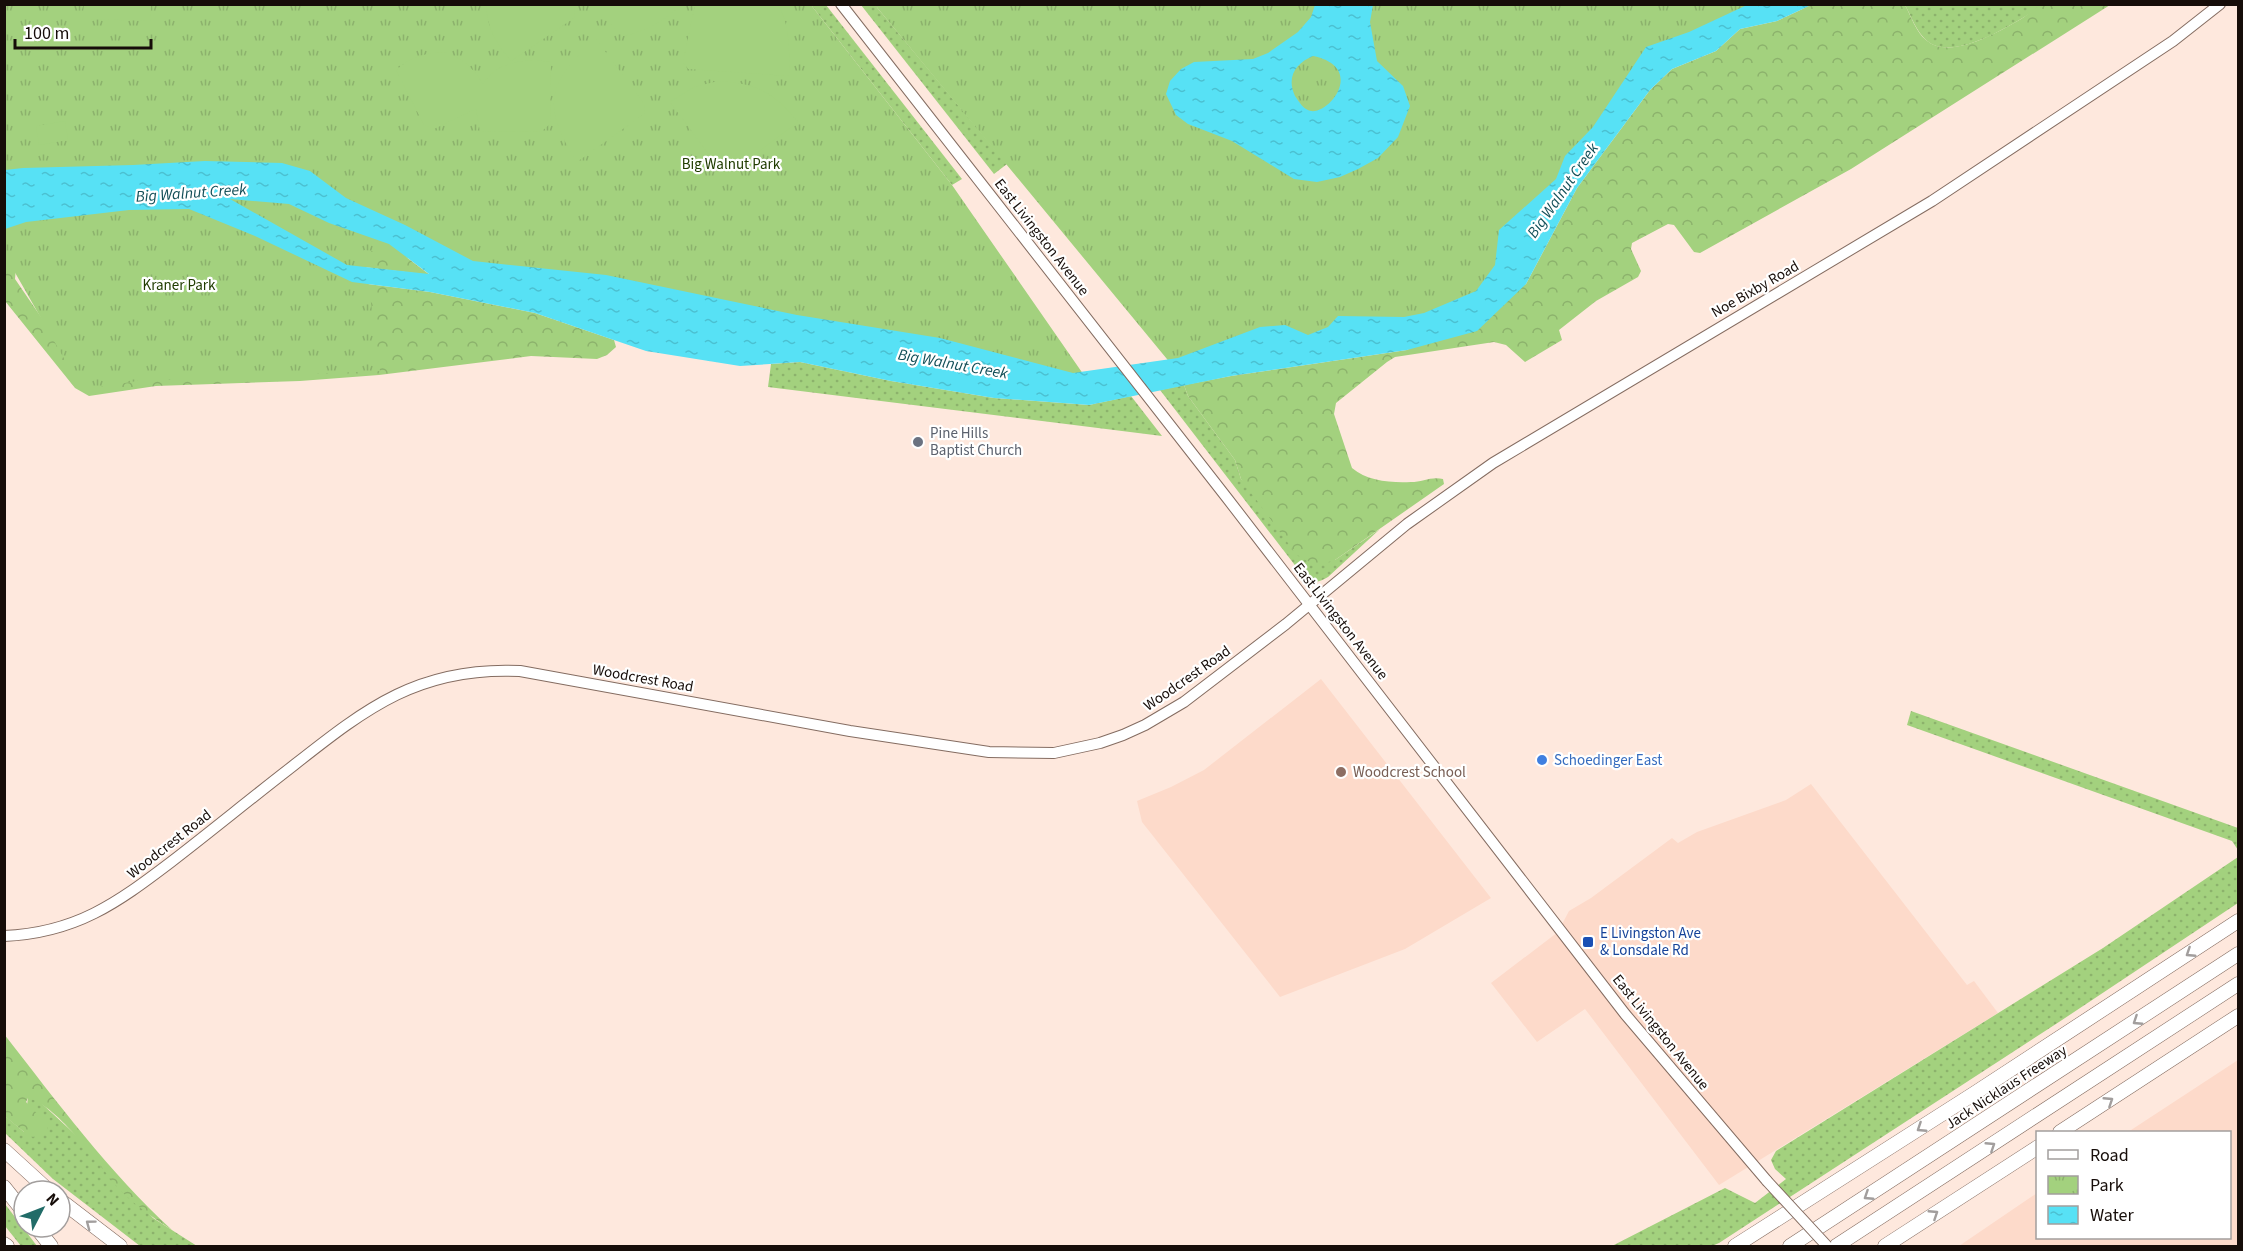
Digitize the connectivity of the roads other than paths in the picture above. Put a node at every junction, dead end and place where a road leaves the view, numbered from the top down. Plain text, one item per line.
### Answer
1 (841, 4) edge
2 (2220, 4) edge
3 (1309, 605) junction
4 (2238, 921) edge
5 (4, 936) edge
6 (2238, 954) edge
7 (2238, 984) edge
8 (2238, 1016) edge
9 (2062, 1131) edge
10 (2036, 1148) edge
11 (4, 1150) edge
12 (36, 1179) edge
13 (72, 1209) edge
14 (120, 1246) edge
15 (1735, 1246) edge
16 (1790, 1246) edge
17 (1827, 1246) edge
18 (1836, 1246) edge
19 (1885, 1246) edge

1 - 3 street, East Livingston Avenue
2 - 3 street, Noe Bixby Road
3 - 5 street, Woodcrest Road
3 - 17 street, East Livingston Avenue, bridge
4 -> 15 highway
6 -> 16 highway, Jack Nicklaus Freeway
18 -> 7 highway
9 -> 8 highway
19 -> 10 highway
11 - 12 highway
14 -> 13 highway

